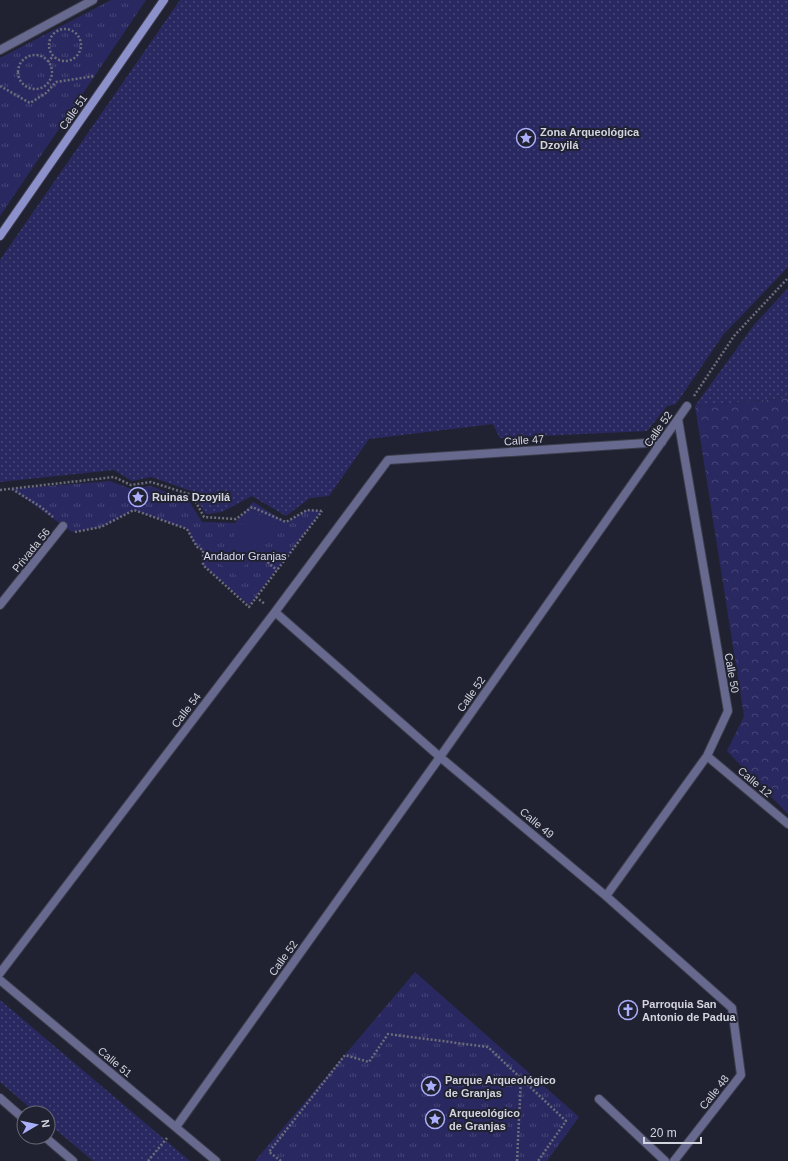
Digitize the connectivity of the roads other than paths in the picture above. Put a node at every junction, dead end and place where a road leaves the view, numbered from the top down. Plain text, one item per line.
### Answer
1 (93, 0) edge
2 (164, 0) edge
3 (0, 50) edge
4 (0, 236) edge
5 (687, 406) road end
6 (678, 419) junction
7 (662, 442) junction
8 (388, 460) joint
9 (63, 526) road end
10 (0, 605) edge
11 (275, 612) junction
12 (707, 756) junction
13 (440, 757) junction
14 (788, 824) edge
15 (606, 896) junction
16 (0, 973) edge
17 (0, 980) edge
18 (742, 1075) joint
19 (0, 1098) edge
20 (599, 1099) dead end
21 (16, 1112) edge
22 (176, 1127) junction
23 (54, 1145) edge
24 (73, 1161) edge
25 (216, 1161) edge
26 (665, 1161) edge
27 (674, 1161) edge

1 - 3 street
2 - 4 street, Calle 51
5 - 6 street, Calle 52
6 - 7 street, Calle 52
6 - 12 street, Calle 50
7 - 8 street, Calle 47
7 - 13 street, Calle 52
8 - 11 street, Calle 54
9 - 10 street, Privada 56
11 - 13 street, Calle 49
11 - 16 street, Calle 54
12 - 14 street, Calle 12
12 - 15 street, Calle 50
13 - 15 street, Calle 49
13 - 22 street, Calle 52
15 - 18 street, Calle 49
17 - 22 street, Calle 51
18 - 27 street, Calle 48
19 - 21 street
20 - 26 street
22 - 25 street, Calle 51
23 - 24 street

